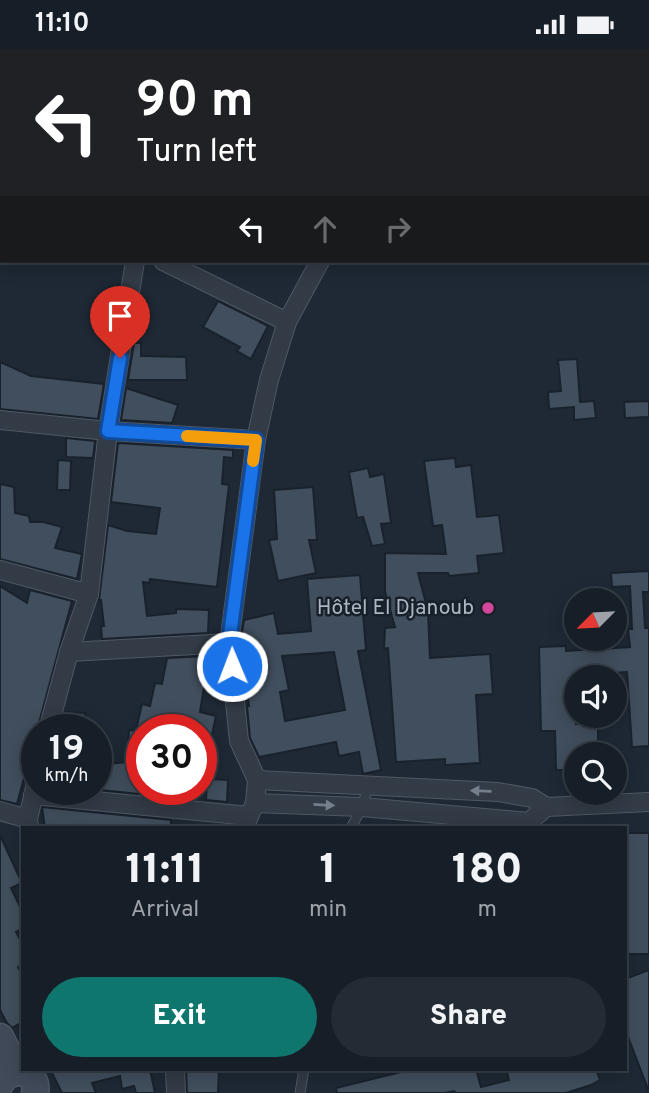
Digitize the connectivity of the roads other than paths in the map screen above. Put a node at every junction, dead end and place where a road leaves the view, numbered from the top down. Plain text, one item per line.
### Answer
1 (135, 263) edge
2 (167, 263) edge
3 (319, 263) edge
4 (287, 322) junction
5 (0, 420) edge
6 (108, 431) junction
7 (256, 440) junction
8 (0, 570) edge
9 (89, 594) junction
10 (229, 643) junction
11 (69, 652) junction
12 (52, 714) edge
13 (257, 780) junction
14 (368, 787) junction
15 (112, 797) edge
16 (649, 802) edge
17 (32, 805) edge
18 (362, 807) junction
19 (546, 807) junction
20 (0, 811) edge
21 (250, 816) edge
22 (28, 823) edge
23 (352, 826) edge
24 (0, 1037) edge
25 (21, 1069) edge
26 (175, 1071) edge
27 (304, 1071) edge
28 (176, 1093) edge
29 (300, 1093) edge

1 - 6 street
2 - 4 street
3 - 4 street
4 - 7 street
5 - 6 street
6 - 7 street
6 - 9 street
7 - 10 street
8 - 9 street
9 - 11 street
10 - 11 street
10 - 13 street
11 - 12 street
13 - 14 street
13 - 21 street
14 - 18 lane
19 -> 14 street
15 - 21 street
16 - 19 street
17 - 22 street
18 - 19 street
21 -> 18 street
18 - 23 lane
20 - 22 street
24 - 25 main road
26 - 28 street
27 - 29 lane

